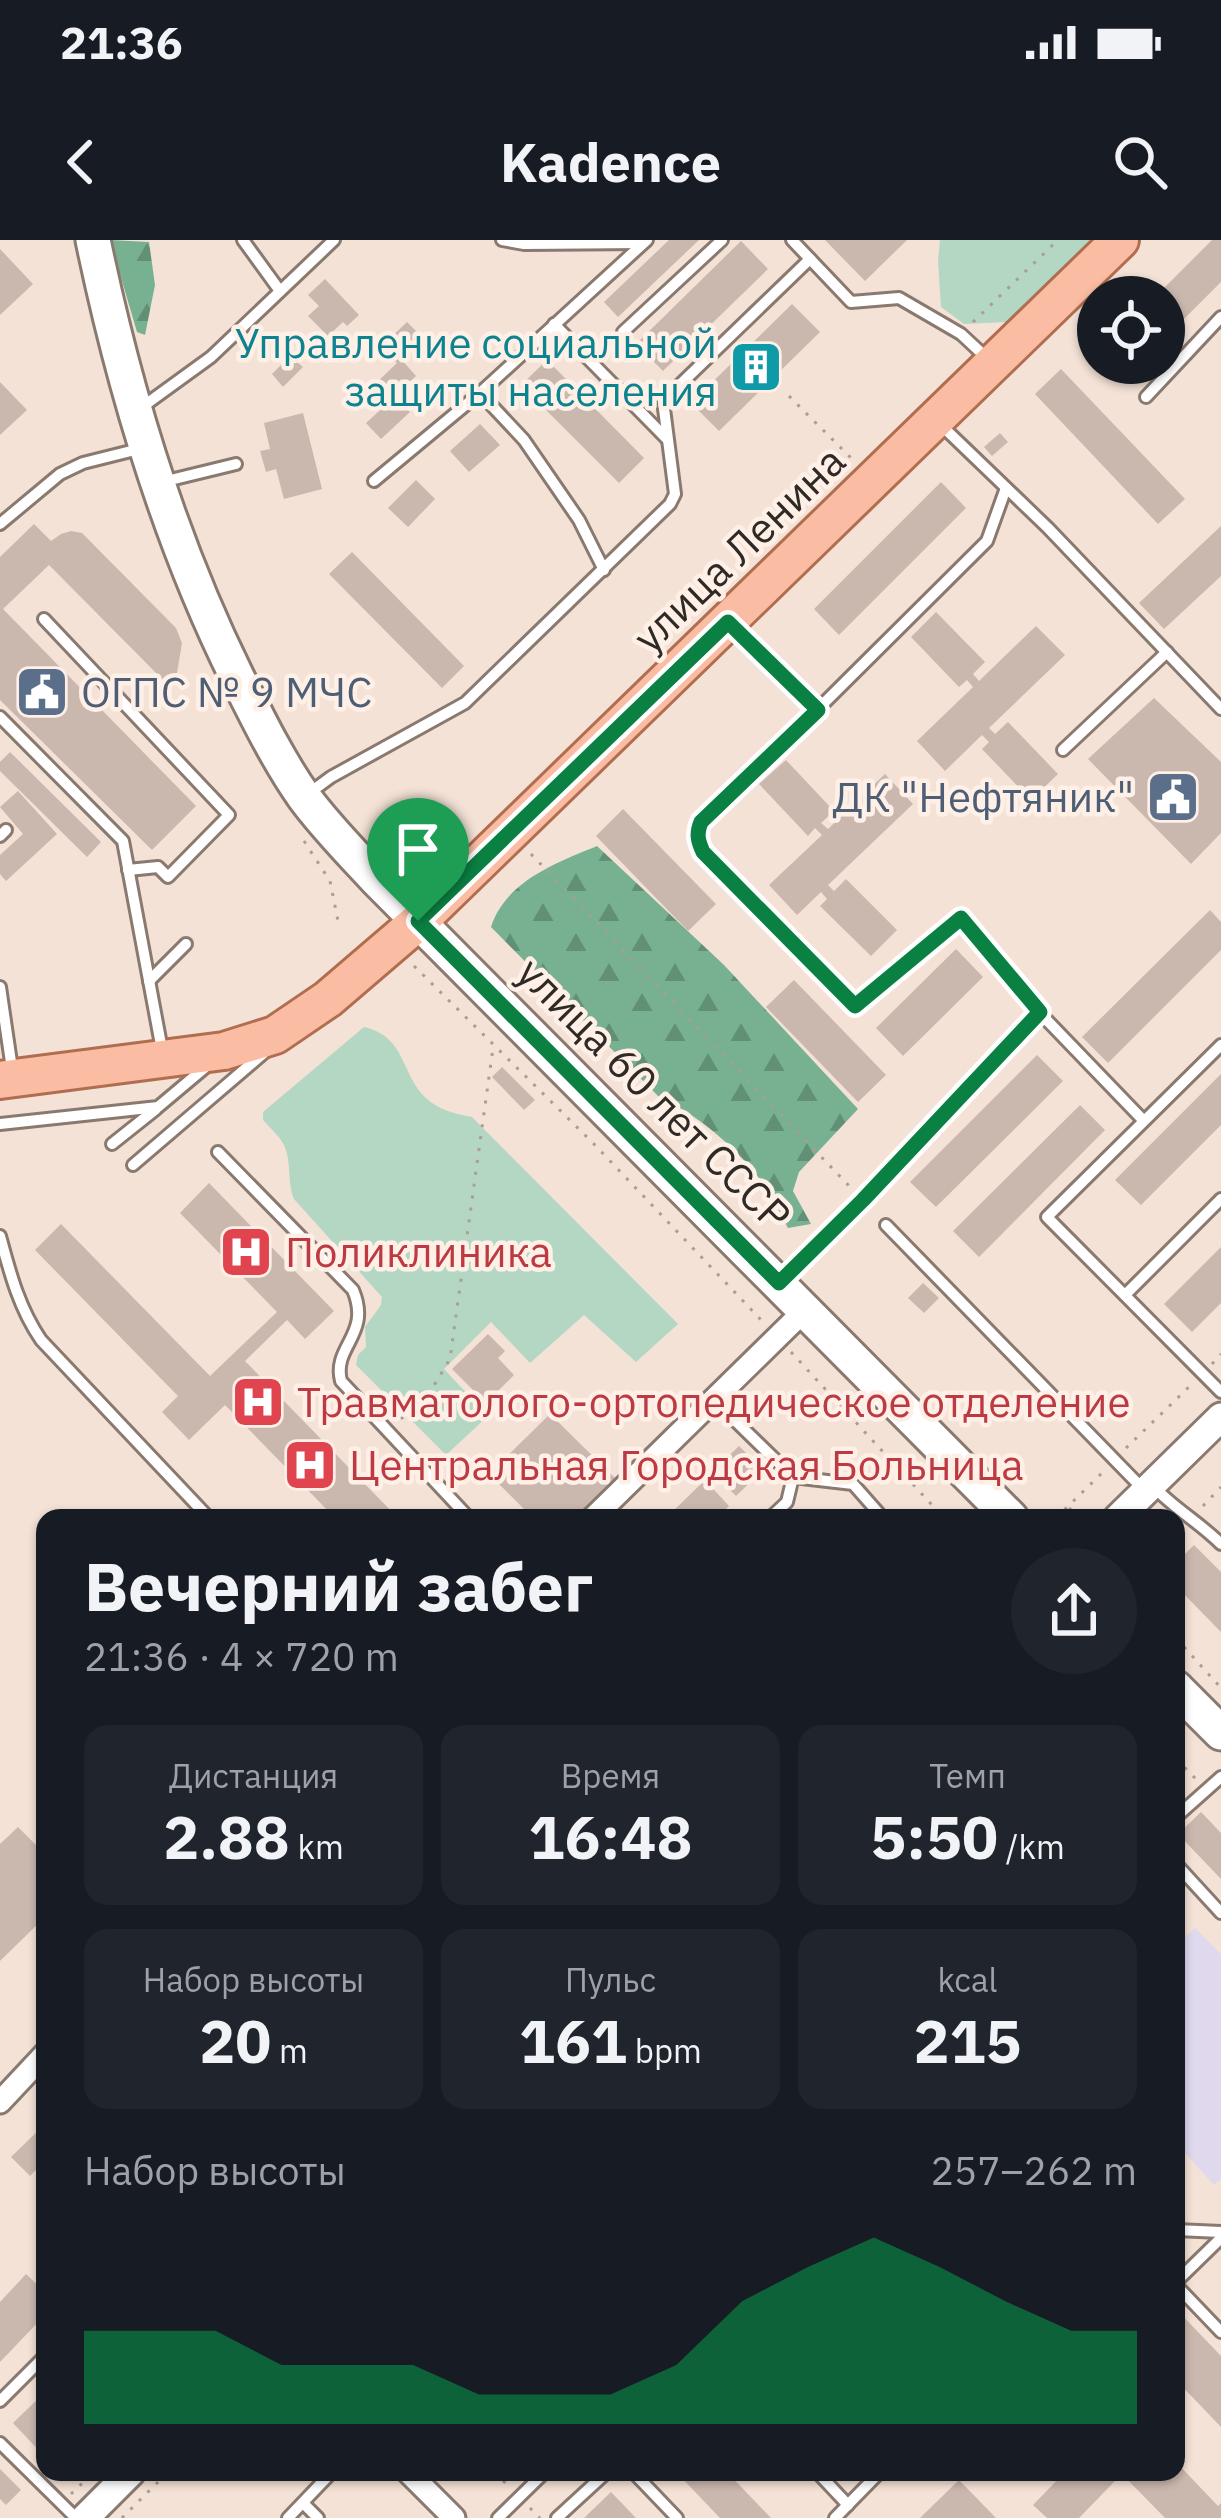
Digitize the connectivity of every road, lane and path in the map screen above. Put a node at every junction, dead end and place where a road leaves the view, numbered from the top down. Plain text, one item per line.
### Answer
1 (93, 240) edge
2 (243, 240) edge
3 (334, 240) edge
4 (502, 240) edge
5 (722, 240) edge
6 (792, 240) edge
7 (1058, 240) edge
8 (1120, 240) edge
9 (645, 242) edge
10 (810, 259) junction
11 (280, 291) junction
12 (1221, 317) edge
13 (554, 324) junction
14 (623, 332) dead end
15 (961, 334) junction
16 (992, 363) junction
17 (480, 393) junction
18 (789, 396) dead end
19 (1146, 397) dead end
20 (136, 412) junction
21 (935, 421) junction
22 (668, 441) junction
23 (147, 447) junction
24 (236, 464) dead end
25 (874, 480) junction
26 (374, 481) dead end
27 (159, 483) junction
28 (1006, 488) junction
29 (0, 524) edge
30 (604, 571) junction
31 (44, 620) dead end
32 (728, 622) junction
33 (1167, 652) junction
34 (1221, 709) edge
35 (818, 710) junction
36 (0, 717) edge
37 (1063, 750) dead end
38 (304, 796) junction
39 (128, 870) junction
40 (418, 921) junction
41 (186, 944) dead end
42 (410, 962) dead end
43 (149, 981) junction
44 (0, 987) edge
45 (1040, 1012) junction
46 (303, 1018) junction
47 (1221, 1045) edge
48 (493, 1046) junction
49 (224, 1051) junction
50 (164, 1059) junction
51 (7, 1079) edge
52 (158, 1107) junction
53 (1143, 1120) junction
54 (0, 1124) edge
55 (112, 1144) dead end
56 (218, 1152) dead end
57 (133, 1165) dead end
58 (1221, 1199) edge
59 (886, 1225) dead end
60 (0, 1236) edge
61 (779, 1283) junction
62 (1125, 1295) junction
63 (806, 1310) junction
64 (777, 1336) junction
65 (1221, 1392) edge
66 (713, 1400) junction
67 (1221, 1417) edge
68 (388, 1432) junction
69 (1107, 1467) dead end
70 (794, 1477) junction
71 (1149, 1489) junction
72 (1068, 1506) junction
73 (201, 1509) edge
74 (461, 1509) edge
75 (601, 1509) edge
76 (780, 1509) edge
77 (875, 1509) edge
78 (936, 1509) edge
79 (1002, 1509) edge
80 (1065, 1509) edge
81 (1071, 1509) edge
82 (1128, 1509) edge
83 (1177, 1509) edge
84 (1185, 1514) edge
85 (1221, 1544) edge
86 (1185, 1648) edge
87 (1221, 1688) edge
88 (1185, 1697) edge
89 (1221, 1733) edge
90 (1221, 1777) edge
91 (1185, 1809) edge
92 (1185, 1874) edge
93 (1221, 1913) edge
94 (36, 2064) edge
95 (0, 2102) edge
96 (1185, 2231) edge
97 (1221, 2235) edge
98 (1185, 2273) edge
99 (1185, 2293) edge
100 (1221, 2332) edge
101 (36, 2365) edge
102 (0, 2401) edge
103 (0, 2443) edge
104 (36, 2477) edge
105 (40, 2481) edge
106 (90, 2481) edge
107 (118, 2481) edge
108 (159, 2481) edge
109 (324, 2481) edge
110 (417, 2481) edge
111 (535, 2481) edge
112 (597, 2481) edge
113 (642, 2481) edge
114 (825, 2481) edge
115 (871, 2481) edge
116 (303, 2503) junction
117 (848, 2505) junction
118 (74, 2513) edge
119 (122, 2518) edge
120 (288, 2518) edge
121 (318, 2518) edge
122 (454, 2518) edge
123 (498, 2518) edge
124 (557, 2518) edge
125 (677, 2518) edge
126 (835, 2518) edge

1 - 20 main road, улица 60 лет СССР
2 - 11 lane
3 - 11 lane
4 - 9 lane
5 - 14 lane
6 - 10 lane
7 - 15 path
8 - 16 main road, улица Ленина
9 - 13 lane
10 - 15 lane
10 - 22 lane
11 - 20 lane
12 - 19 lane
13 - 17 lane
13 - 22 lane
15 - 16 lane
16 - 21 main road, улица Ленина
17 - 26 lane
17 - 30 lane
18 - 25 path
20 - 23 main road, улица 60 лет СССР
21 - 25 main road, улица Ленина
21 - 28 lane
22 - 30 lane
23 - 27 main road, улица 60 лет СССР
23 - 29 lane
24 - 27 lane
25 - 32 main road, улица Ленина
27 - 38 main road, улица 60 лет СССР
28 - 33 lane
28 - 35 lane
30 - 38 lane
31 - 39 lane
32 - 35 lane
32 - 40 main road, улица Ленина
33 - 34 lane
33 - 37 lane
35 - 45 lane
36 - 39 lane
38 - 40 main road, улица 60 лет СССР
39 - 43 lane
40 - 46 main road, улица Ленина
40 - 61 main road, улица 60 лет СССР
41 - 43 lane
42 - 48 path
43 - 50 lane
44 - 51 lane
45 - 53 lane
45 - 61 lane
46 - 49 main road, улица Ленина
46 - 57 lane
47 - 53 lane
48 - 64 path
48 - 68 path
49 - 50 main road, улица Ленина
49 - 52 lane
50 - 51 main road, улица Ленина
52 - 54 lane
52 - 55 lane
53 - 62 lane
56 - 68 lane
58 - 62 lane
59 - 71 lane
60 - 73 lane
61 - 63 main road, улица 60 лет СССР
62 - 65 lane
63 - 64 street
63 - 79 main road, улица 60 лет СССР
64 - 66 street
64 - 78 path
66 - 70 lane
66 - 75 street
67 - 71 street
68 - 74 lane
69 - 72 path
70 - 76 lane
70 - 77 lane
71 - 82 street
71 - 83 lane
72 - 80 path
72 - 81 path
84 - 85 lane
86 - 87 path
88 - 89 main road
90 - 91 lane
92 - 93 lane
94 - 95 street
96 - 97 lane
97 - 98 lane
99 - 100 lane
101 - 102 lane
103 - 104 lane
105 - 118 lane
106 - 118 path
107 - 118 street
108 - 119 path
109 - 116 lane
110 - 122 street
111 - 123 lane
112 - 124 lane
113 - 125 lane
114 - 117 lane
115 - 117 lane
116 - 120 lane
116 - 121 lane
117 - 126 lane

